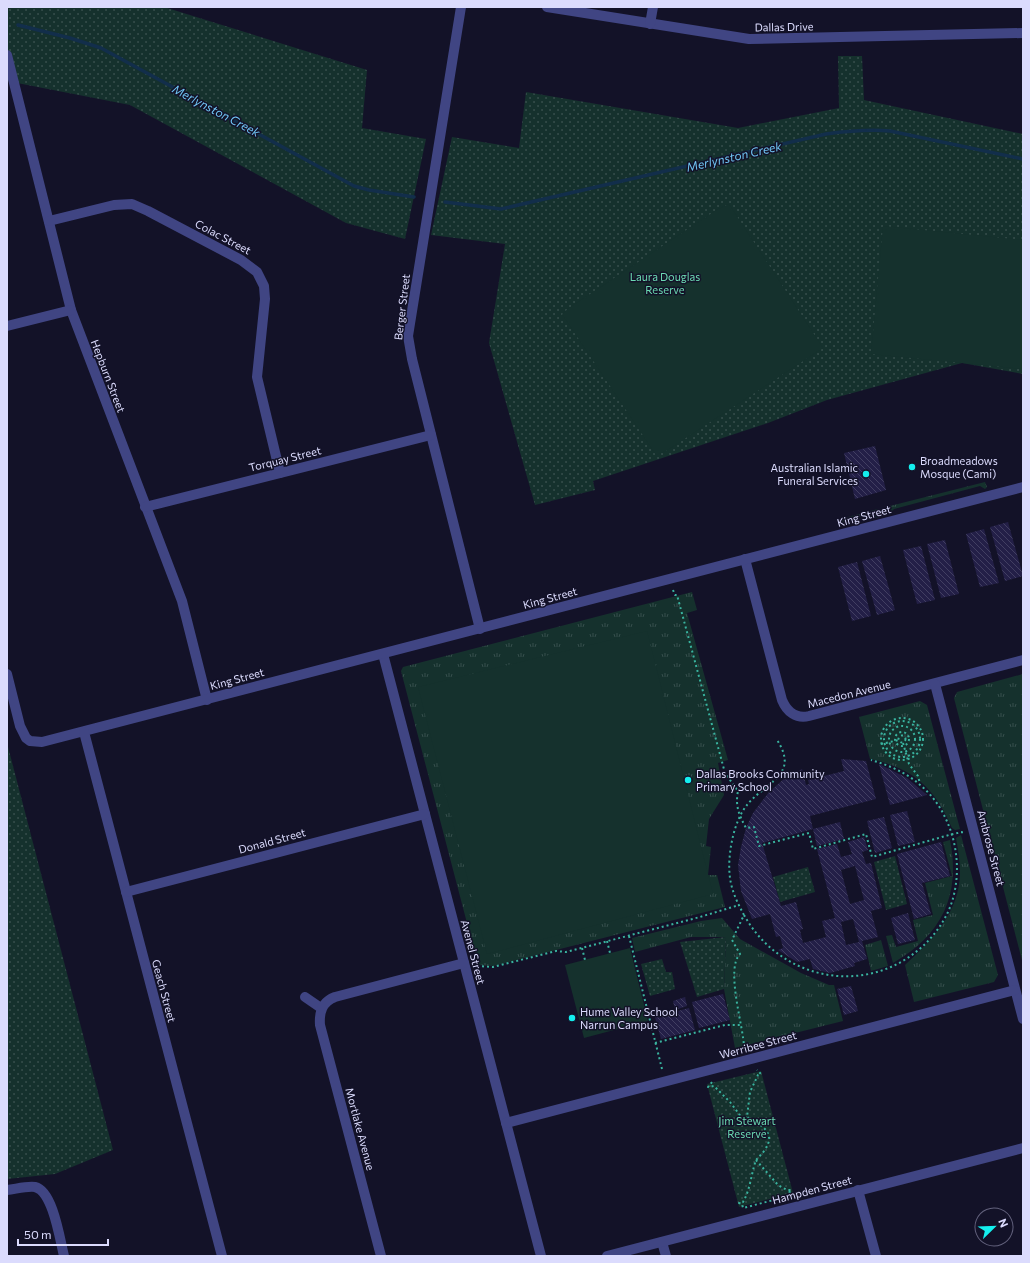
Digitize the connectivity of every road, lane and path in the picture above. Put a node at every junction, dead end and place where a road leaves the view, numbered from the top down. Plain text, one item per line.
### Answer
1 (461, 7) edge
2 (547, 7) edge
3 (653, 7) edge
4 (650, 24) junction
5 (1023, 32) edge
6 (7, 55) edge
7 (49, 221) junction
8 (71, 310) junction
9 (7, 326) edge
10 (431, 435) junction
11 (280, 473) junction
12 (1023, 487) edge
13 (146, 507) junction
14 (744, 559) junction
15 (670, 579) junction
16 (480, 629) junction
17 (383, 654) junction
18 (1023, 660) edge
19 (7, 674) edge
20 (935, 684) junction
21 (9, 689) edge
22 (10, 700) edge
23 (207, 700) junction
24 (897, 718) junction
25 (898, 722) junction
26 (899, 726) junction
27 (909, 728) junction
28 (918, 730) junction
29 (84, 732) junction
30 (901, 732) junction
31 (906, 733) junction
32 (914, 733) junction
33 (923, 734) junction
34 (919, 735) junction
35 (901, 736) junction
36 (910, 737) junction
37 (906, 738) junction
38 (916, 739) junction
39 (777, 740) dead end
40 (899, 740) junction
41 (920, 740) junction
42 (895, 741) junction
43 (890, 742) junction
44 (885, 743) junction
45 (904, 743) junction
46 (881, 744) junction
47 (904, 746) junction
48 (906, 752) junction
49 (907, 756) junction
50 (870, 760) dead end
51 (908, 760) junction
52 (920, 784) junction
53 (424, 814) junction
54 (740, 816) junction
55 (974, 833) junction
56 (952, 834) junction
57 (126, 892) junction
58 (739, 905) junction
59 (744, 916) junction
60 (629, 936) junction
61 (607, 941) junction
62 (582, 948) junction
63 (610, 953) dead end
64 (585, 960) dead end
65 (464, 963) junction
66 (477, 966) dead end
67 (1015, 990) junction
68 (305, 996) dead end
69 (321, 1008) junction
70 (1023, 1019) edge
71 (741, 1025) junction
72 (656, 1043) junction
73 (744, 1048) dead end
74 (662, 1070) dead end
75 (751, 1071) dead end
76 (717, 1080) dead end
77 (746, 1117) junction
78 (506, 1123) junction
79 (1023, 1148) edge
80 (756, 1160) junction
81 (7, 1190) edge
82 (858, 1190) junction
83 (662, 1242) junction
84 (64, 1256) edge
85 (222, 1256) edge
86 (381, 1256) edge
87 (541, 1256) edge
88 (607, 1256) edge
89 (666, 1256) edge
90 (876, 1256) edge

1 - 10 street, Berger Street
2 - 4 street, Dallas Drive
3 - 4 street
4 - 5 street, Dallas Drive
6 - 7 street, Hepburn Street
7 - 8 street, Hepburn Street
7 - 11 street, Colac Street
8 - 9 street
8 - 13 street, Hepburn Street
10 - 11 street, Torquay Street
10 - 16 street, Berger Street
11 - 13 street, Torquay Street
12 - 14 street, King Street
13 - 23 street, Hepburn Street
14 - 15 street, King Street
14 - 20 street, Macedon Avenue
15 - 16 street, King Street
15 - 54 path
16 - 17 street, King Street
17 - 23 street, King Street
17 - 53 street, Avenel Street
18 - 20 street, Macedon Avenue
19 - 21 street
20 - 55 street, Ambrose Street
21 - 22 street
22 - 29 street, King Street
23 - 29 street, King Street
24 - 25 path
24 - 33 path
24 - 46 path
25 - 26 path
25 - 28 path
25 - 44 path
26 - 27 path
26 - 43 path
27 - 31 path
27 - 32 path
28 - 32 path
28 - 34 path
29 - 57 street, Geach Street
30 - 31 path
30 - 35 path
30 - 42 path
31 - 36 path
32 - 38 path
33 - 34 path
33 - 51 path
34 - 41 path
35 - 37 path
35 - 40 path
36 - 37 path
36 - 47 path
37 - 45 path
38 - 41 path
38 - 48 path
39 - 54 path
40 - 42 path
40 - 45 path
41 - 49 path
42 - 43 path
42 - 47 path
43 - 44 path
43 - 48 path
44 - 46 path
44 - 49 path
45 - 47 path
46 - 51 path
47 - 48 path
48 - 49 path
49 - 51 path
50 - 52 path
51 - 52 path
52 - 56 path
53 - 57 street, Donald Street
53 - 65 street, Avenel Street
54 - 56 path
54 - 58 path
55 - 56 path
55 - 67 street, Ambrose Street
56 - 59 path
57 - 85 street, Geach Street
58 - 59 path
58 - 60 path
59 - 71 path
60 - 61 path
60 - 72 path
61 - 62 path
61 - 63 path
62 - 64 path
62 - 66 path
65 - 69 street
65 - 78 street, Avenel Street
67 - 70 street, Ambrose Street
67 - 78 street, Werribee Street
68 - 69 street
69 - 86 street, Mortlake Avenue
71 - 72 path
71 - 73 path
72 - 74 path
75 - 77 path
76 - 77 path
77 - 80 path
78 - 87 street, Avenel Street
79 - 82 street, Hampden Street
80 - 80 path
81 - 84 street
82 - 83 street, Hampden Street
82 - 90 street
83 - 88 street, Hampden Street
83 - 89 street

